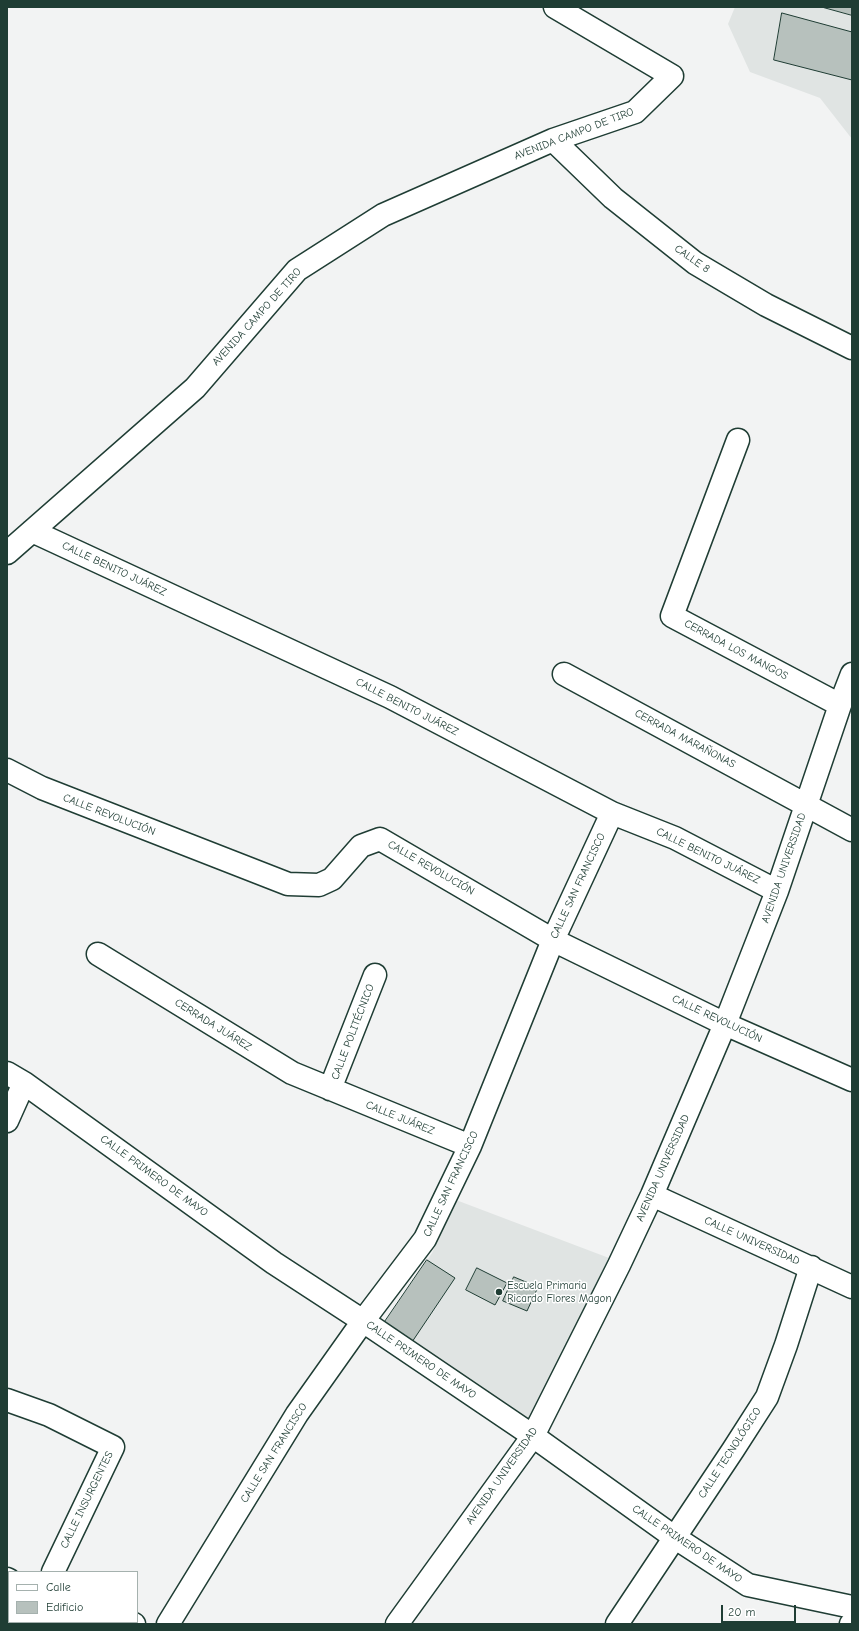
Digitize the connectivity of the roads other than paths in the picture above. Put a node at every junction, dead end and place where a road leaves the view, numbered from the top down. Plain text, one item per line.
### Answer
1 (555, 7) edge
2 (553, 140) junction
3 (852, 348) edge
4 (738, 440) dead end
5 (32, 531) junction
6 (7, 553) edge
7 (564, 674) dead end
8 (852, 674) edge
9 (840, 705) junction
10 (7, 770) edge
11 (806, 804) junction
12 (612, 812) junction
13 (852, 830) edge
14 (777, 891) junction
15 (553, 940) junction
16 (98, 954) dead end
17 (375, 975) dead end
18 (725, 1024) junction
19 (16, 1078) edge
20 (852, 1080) edge
21 (330, 1089) junction
22 (7, 1121) edge
23 (470, 1146) junction
24 (652, 1195) junction
25 (811, 1267) junction
26 (852, 1287) edge
27 (363, 1321) junction
28 (7, 1400) edge
29 (533, 1436) junction
30 (674, 1537) junction
31 (53, 1571) edge
32 (852, 1607) edge
33 (168, 1624) edge
34 (397, 1624) edge
35 (617, 1624) edge

1 - 2 street, AVENIDA CAMPO DE TIRO
2 - 3 street, CALLE 8
2 - 5 street, AVENIDA CAMPO DE TIRO
4 - 9 street, CERRADA LOS MANGOS
5 - 6 street, AVENIDA CAMPO DE TIRO
5 - 12 street, CALLE BENITO JUÁREZ
7 - 11 street, CERRADA MARAÑONAS
8 - 9 street, AVENIDA UNIVERSIDAD
9 - 11 street, AVENIDA UNIVERSIDAD
10 - 15 street, CALLE REVOLUCIÓN
11 - 13 street, CERRADA MARAÑONAS
11 - 14 street, AVENIDA UNIVERSIDAD
12 - 14 street, CALLE BENITO JUÁREZ
12 - 15 street, CALLE SAN FRANCISCO
14 - 18 street, AVENIDA UNIVERSIDAD
15 - 18 street, CALLE REVOLUCIÓN
15 - 23 street, CALLE SAN FRANCISCO
16 - 21 street, CERRADA JUÁREZ
17 - 21 street, CALLE POLITÉCNICO
18 - 20 street, CALLE REVOLUCIÓN
18 - 24 street, AVENIDA UNIVERSIDAD
19 - 22 street
19 - 27 street, CALLE PRIMERO DE MAYO
21 - 23 street, CALLE JUÁREZ
23 - 27 street, CALLE SAN FRANCISCO
24 - 25 street, CALLE UNIVERSIDAD
24 - 29 street, AVENIDA UNIVERSIDAD
25 - 26 street, CALLE UNIVERSIDAD
25 - 30 street, CALLE TECNOLÓGICO
27 - 29 street, CALLE PRIMERO DE MAYO
27 - 33 street, CALLE SAN FRANCISCO
28 - 31 street, CALLE INSURGENTES
29 - 30 street, CALLE PRIMERO DE MAYO
29 - 34 street, AVENIDA UNIVERSIDAD
30 - 32 street, CALLE PRIMERO DE MAYO
30 - 35 street, CALLE TECNOLÓGICO

